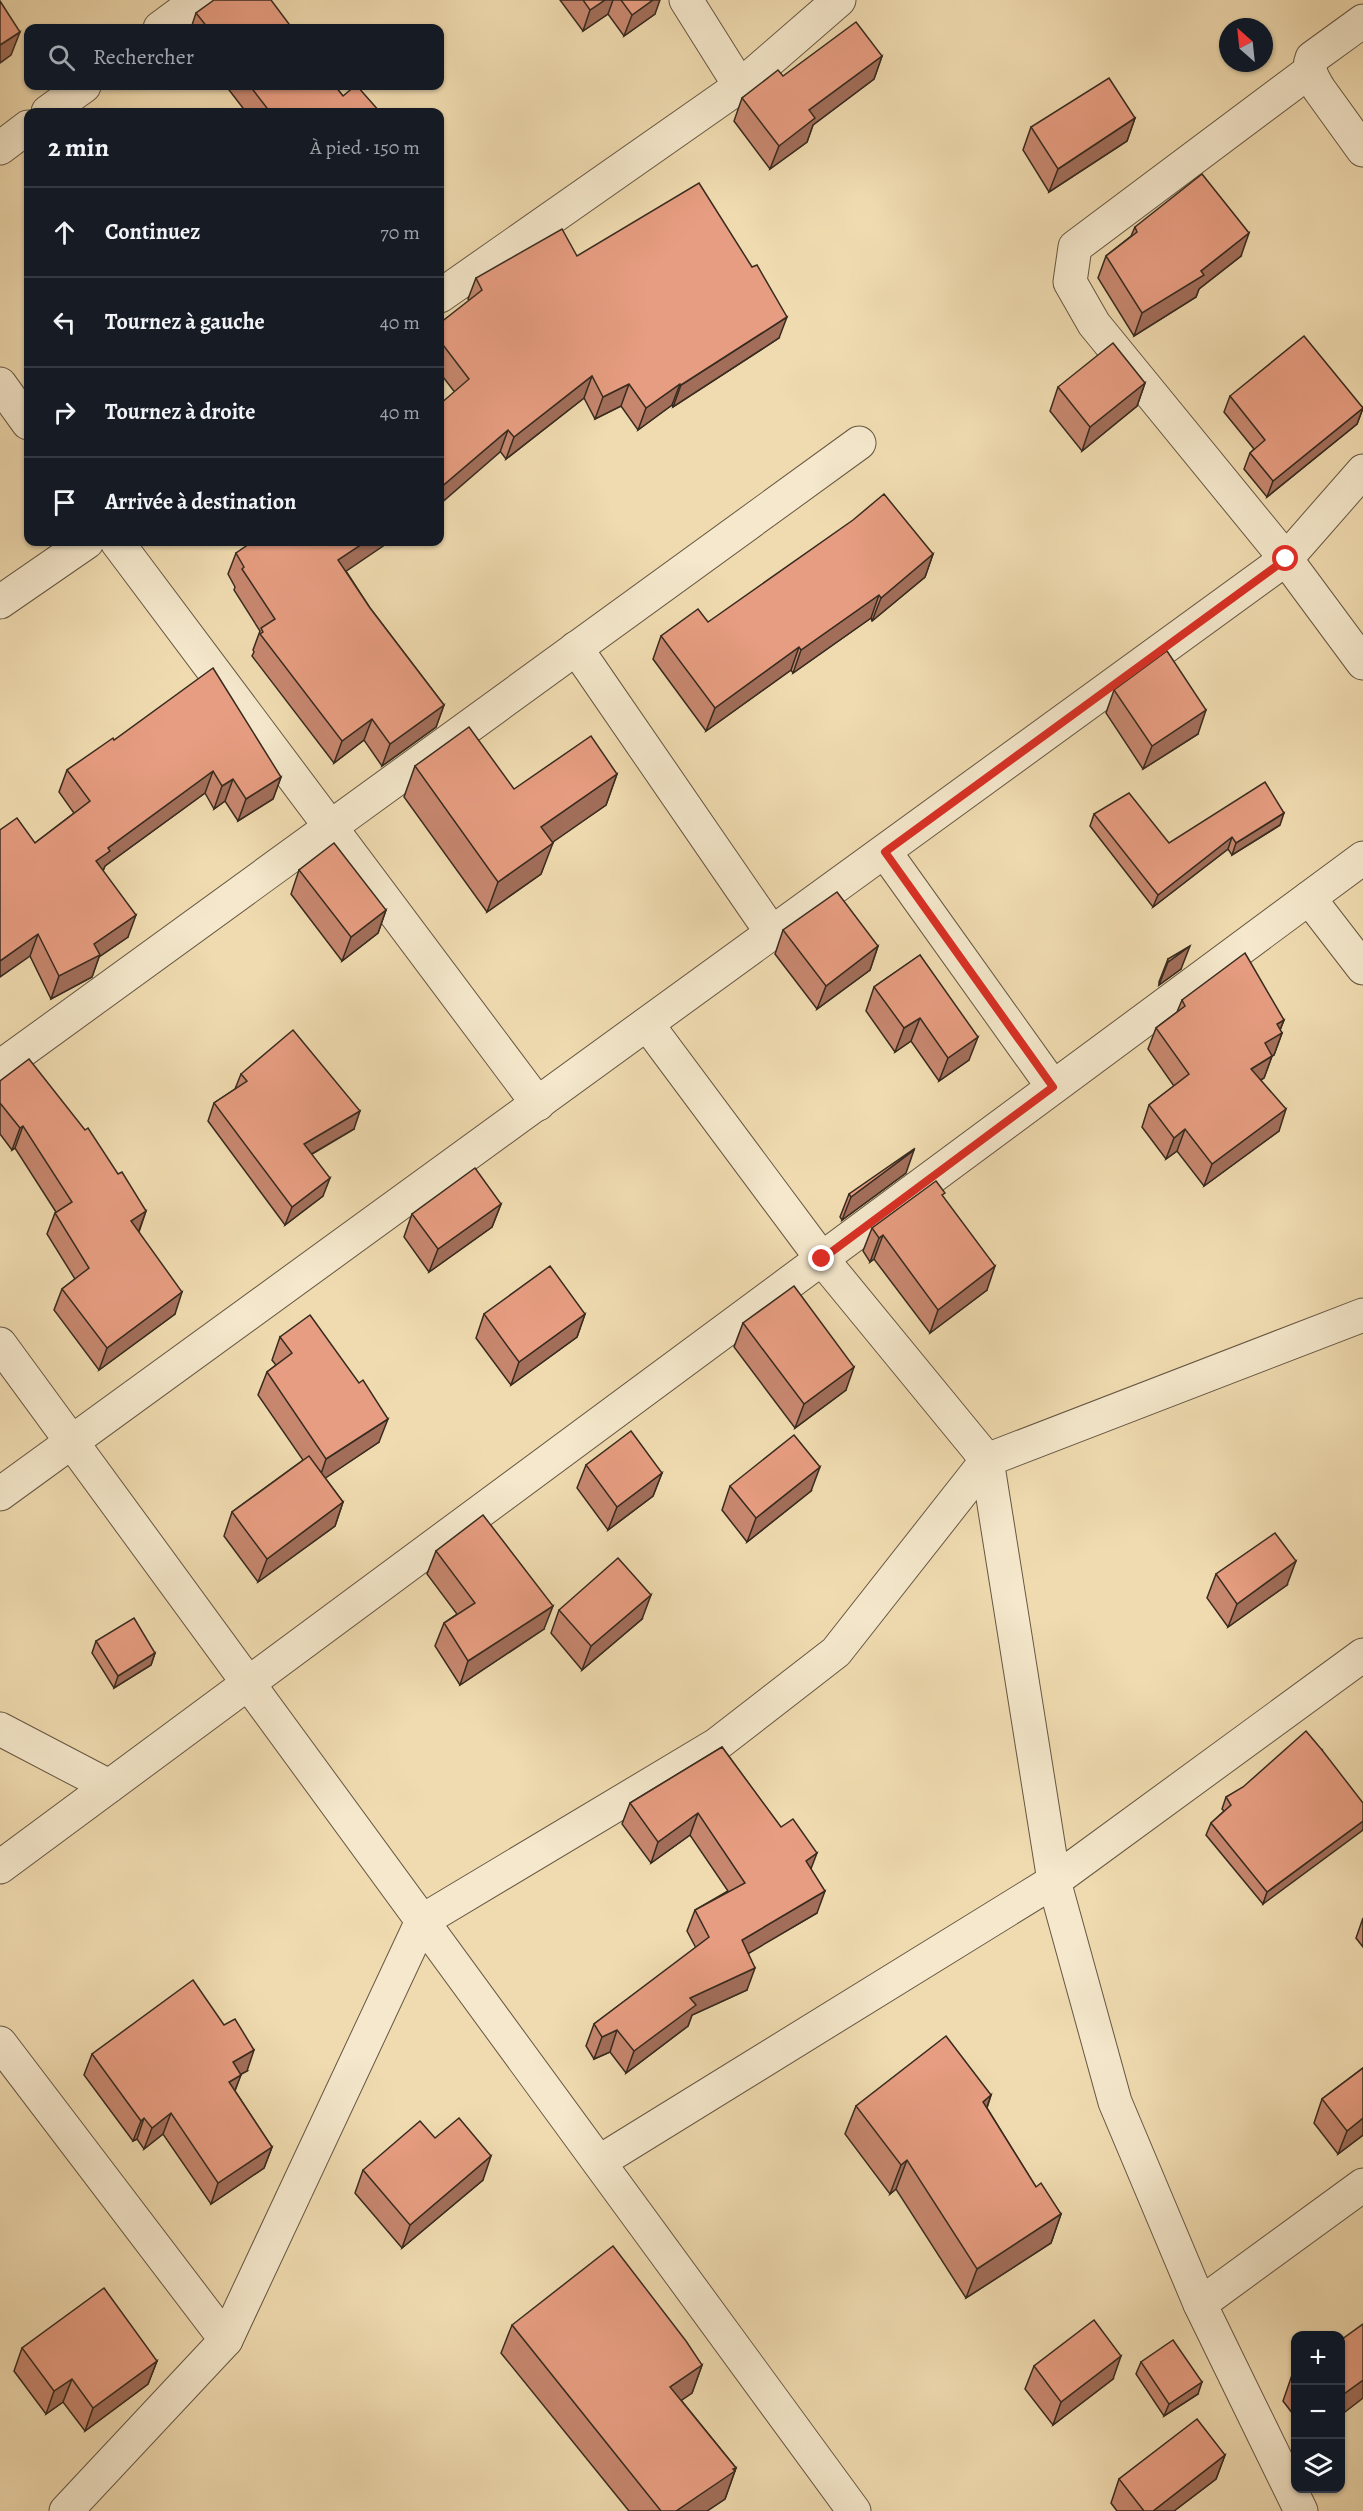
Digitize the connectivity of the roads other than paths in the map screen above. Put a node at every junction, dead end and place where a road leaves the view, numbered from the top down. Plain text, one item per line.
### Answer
1 (198, 0) edge
2 (686, 0) edge
3 (839, 0) edge
4 (1363, 21) edge
5 (165, 24) edge
6 (1310, 71) junction
7 (740, 86) junction
8 (78, 90) edge
9 (54, 108) edge
10 (24, 130) edge
11 (0, 148) edge
12 (1363, 150) edge
13 (444, 293) edge
14 (0, 384) edge
15 (24, 417) edge
16 (859, 443) dead end
17 (1363, 471) edge
18 (81, 546) edge
19 (120, 546) edge
20 (1286, 559) junction
21 (0, 602) edge
22 (576, 648) junction
23 (1363, 663) edge
24 (331, 826) junction
25 (885, 852) junction
26 (1363, 858) edge
27 (1309, 898) junction
28 (772, 933) junction
29 (1363, 968) edge
30 (647, 1024) junction
31 (0, 1067) edge
32 (1053, 1087) junction
33 (537, 1104) junction
34 (822, 1259) junction
35 (1363, 1315) edge
36 (0, 1344) edge
37 (72, 1443) junction
38 (987, 1460) junction
39 (0, 1494) edge
40 (1363, 1655) edge
41 (248, 1683) junction
42 (0, 1729) edge
43 (109, 1786) junction
44 (0, 1867) edge
45 (1054, 1881) junction
46 (422, 1921) junction
47 (0, 2043) edge
48 (599, 2162) junction
49 (1363, 2186) edge
50 (1200, 2304) junction
51 (226, 2340) junction
52 (850, 2510) edge
53 (66, 2511) edge
54 (1301, 2511) edge

1 - 5 street
2 - 7 street
3 - 7 street
4 - 6 street
6 - 12 street
6 - 20 street
7 - 13 street
8 - 9 street
10 - 11 street
14 - 15 street
16 - 22 street
17 - 20 street
18 - 21 street
19 - 24 street
20 - 23 street
20 - 25 street
22 - 24 street
22 - 28 street
24 - 31 street
24 - 33 street
25 - 28 street
25 - 32 street
26 - 27 street
27 - 29 street
27 - 32 street
28 - 30 street
30 - 33 street
30 - 34 street
32 - 34 street
33 - 37 street
34 - 38 street
34 - 41 street
35 - 38 street
36 - 37 street
37 - 39 street
37 - 41 street
38 - 45 street
38 - 46 street
40 - 45 street
41 - 43 street
41 - 46 street
42 - 43 street
43 - 44 street
45 - 48 street
45 - 50 street
46 - 48 street
46 - 51 street
47 - 51 street
48 - 52 street
49 - 50 street
50 - 54 street
51 - 53 street

